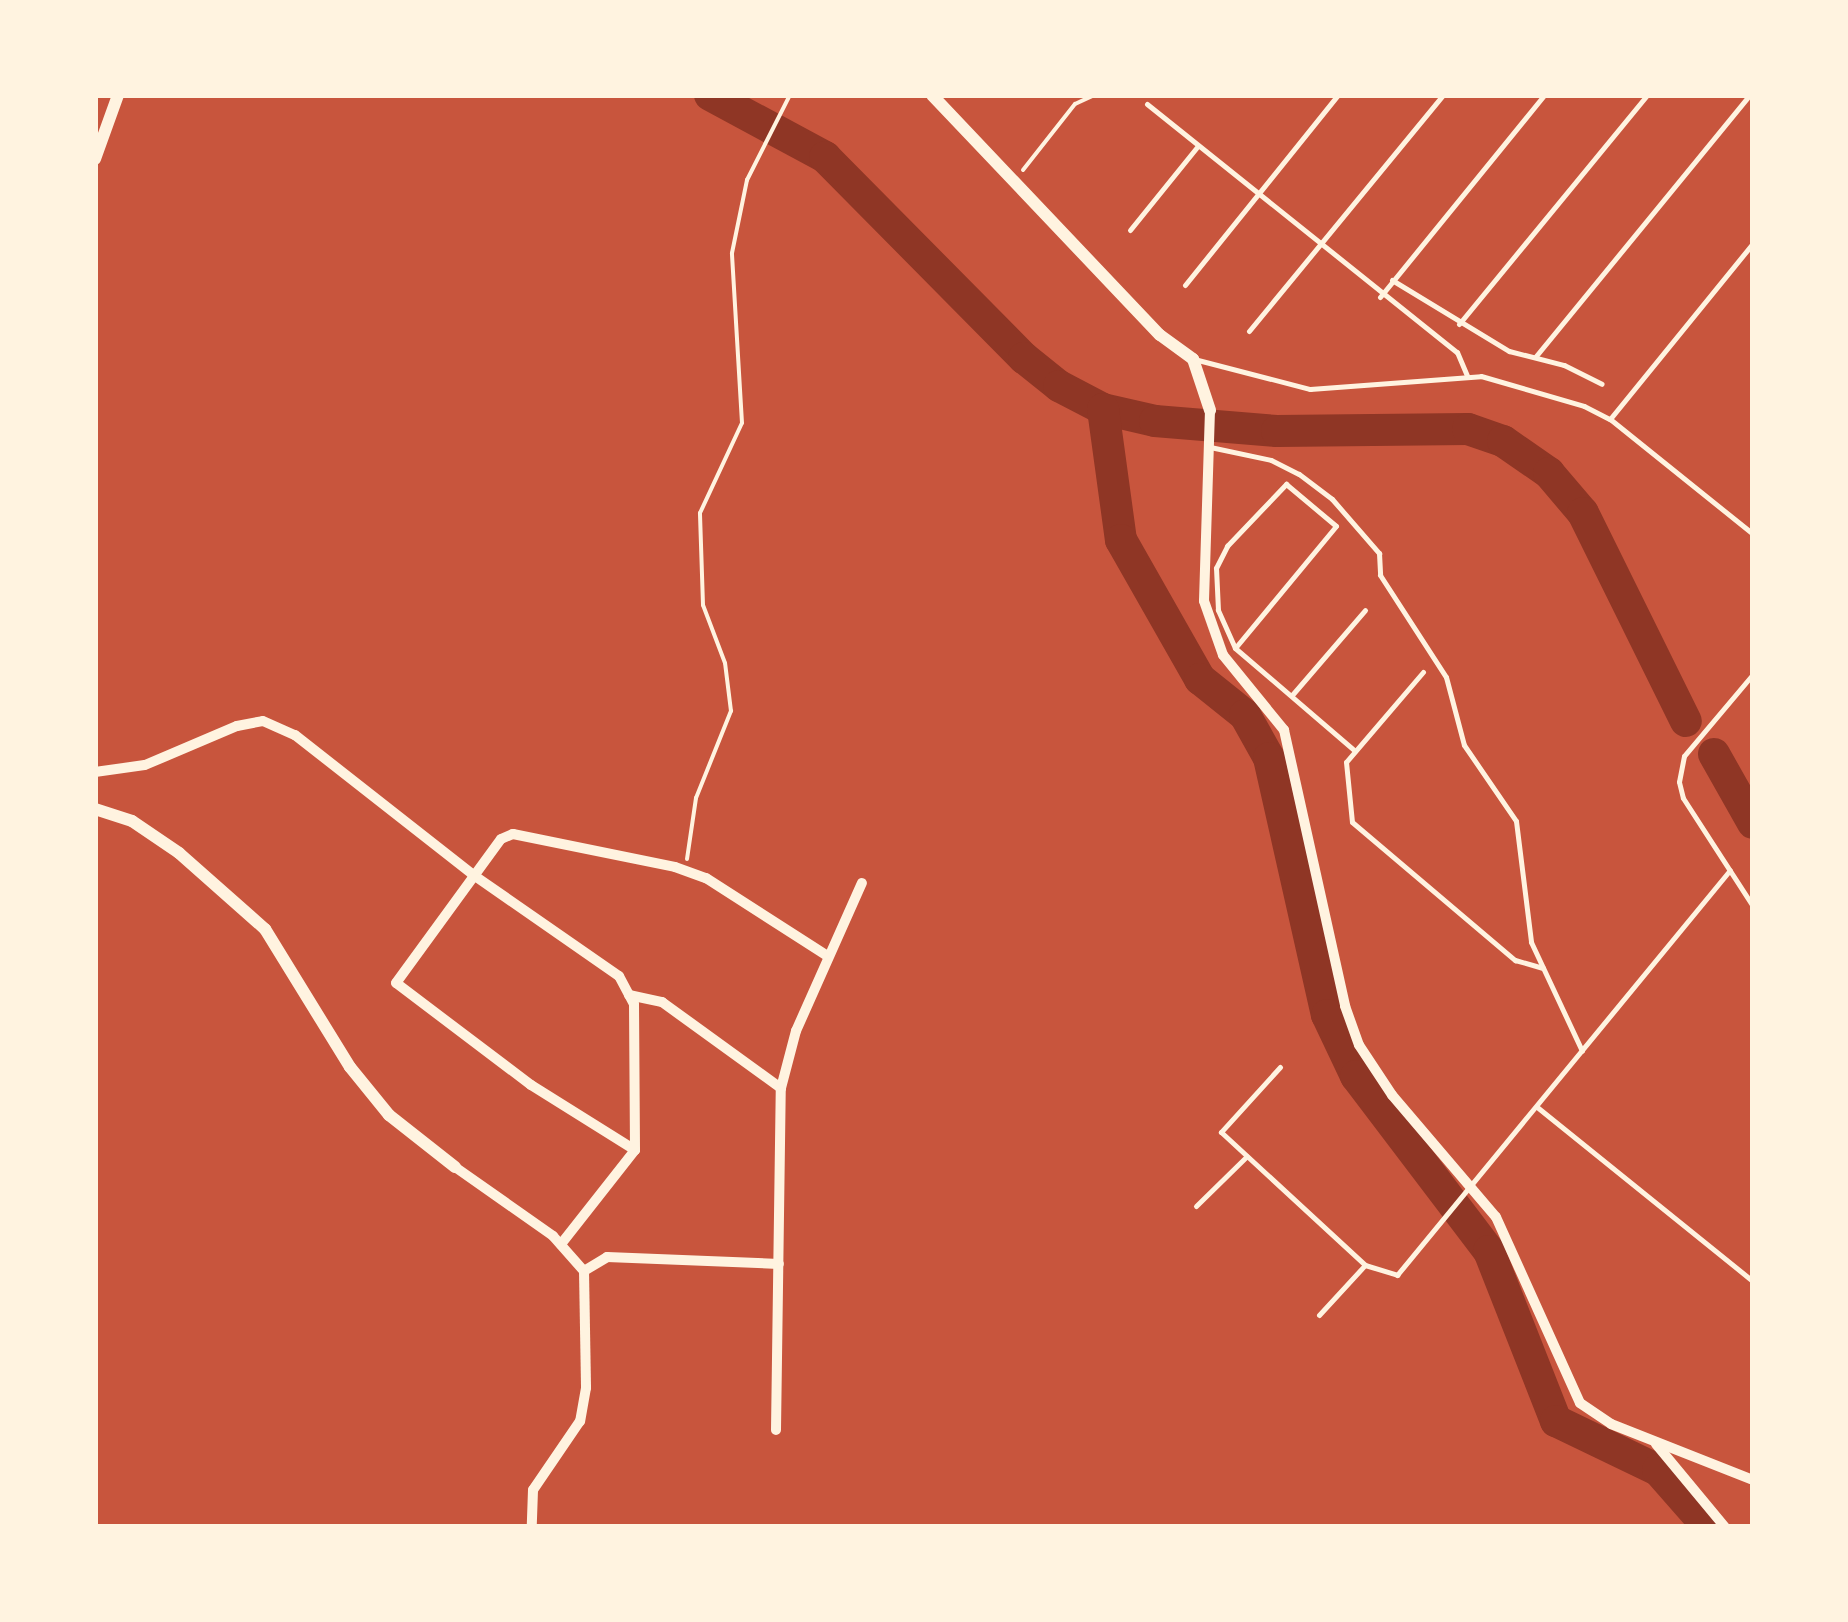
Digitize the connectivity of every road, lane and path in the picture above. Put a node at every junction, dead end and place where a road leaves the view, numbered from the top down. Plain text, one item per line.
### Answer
1 (118, 95) edge
2 (790, 95) edge
3 (932, 95) edge
4 (1094, 95) edge
5 (1338, 95) edge
6 (1443, 95) edge
7 (1544, 95) edge
8 (1647, 95) edge
9 (1750, 95) edge
10 (1146, 104) dead end
11 (1198, 146) junction
12 (95, 159) edge
13 (1014, 182) junction
14 (1258, 194) junction
15 (1130, 230) dead end
16 (1753, 243) edge
17 (1319, 247) junction
18 (1392, 280) junction
19 (1185, 284) dead end
20 (1380, 296) junction
21 (1460, 324) junction
22 (1249, 331) dead end
23 (1536, 356) junction
24 (1193, 359) junction
25 (1467, 376) junction
26 (1602, 384) dead end
27 (1210, 410) joint
28 (1610, 419) junction
29 (1210, 448) junction
30 (1753, 534) edge
31 (1364, 610) dead end
32 (1235, 648) junction
33 (1423, 672) dead end
34 (1753, 674) edge
35 (1291, 696) junction
36 (1355, 751) junction
37 (95, 772) edge
38 (95, 809) edge
39 (1730, 870) junction
40 (472, 874) junction
41 (686, 874) dead end
42 (862, 883) dead end
43 (1753, 906) edge
44 (826, 955) junction
45 (1543, 968) junction
46 (629, 995) junction
47 (1582, 1051) junction
48 (1280, 1067) dead end
49 (782, 1088) junction
50 (1536, 1106) junction
51 (635, 1150) junction
52 (1247, 1156) junction
53 (455, 1167) joint
54 (1471, 1187) junction
55 (1196, 1206) dead end
56 (561, 1244) junction
57 (778, 1264) junction
58 (1365, 1265) junction
59 (584, 1271) junction
60 (1753, 1280) edge
61 (1318, 1315) dead end
62 (776, 1430) dead end
63 (1652, 1440) junction
64 (1753, 1480) edge
65 (532, 1527) edge
66 (1724, 1527) edge

1 - 12 street
2 - 41 path
3 - 13 street
4 - 13 path
5 - 14 lane
6 - 17 lane
7 - 18 lane
8 - 21 lane
9 - 23 lane
10 - 11 lane
11 - 14 lane
11 - 15 lane
13 - 24 street
14 - 17 lane
14 - 19 lane
16 - 28 lane
17 - 20 lane
17 - 22 lane
18 - 20 lane
18 - 21 lane
20 - 25 lane
21 - 23 lane
23 - 26 lane
24 - 25 lane
24 - 27 street
25 - 28 lane
27 - 29 street
28 - 30 lane
29 - 45 lane
29 - 54 street
31 - 35 lane
32 - 32 lane
32 - 35 lane
33 - 36 lane
34 - 39 lane
35 - 36 lane
36 - 45 lane
37 - 40 street
38 - 53 street
39 - 43 lane
39 - 47 lane
40 - 44 street
40 - 46 street
40 - 51 street
42 - 44 street
44 - 49 street
45 - 47 lane
46 - 49 street
46 - 51 street
47 - 50 lane
48 - 52 lane
49 - 57 street
50 - 54 lane
50 - 60 lane
51 - 56 street
52 - 55 lane
52 - 58 lane
53 - 56 street
54 - 58 lane
54 - 63 street
56 - 59 street
57 - 59 street
57 - 62 street
58 - 61 lane
59 - 65 street
63 - 64 street
63 - 66 street

